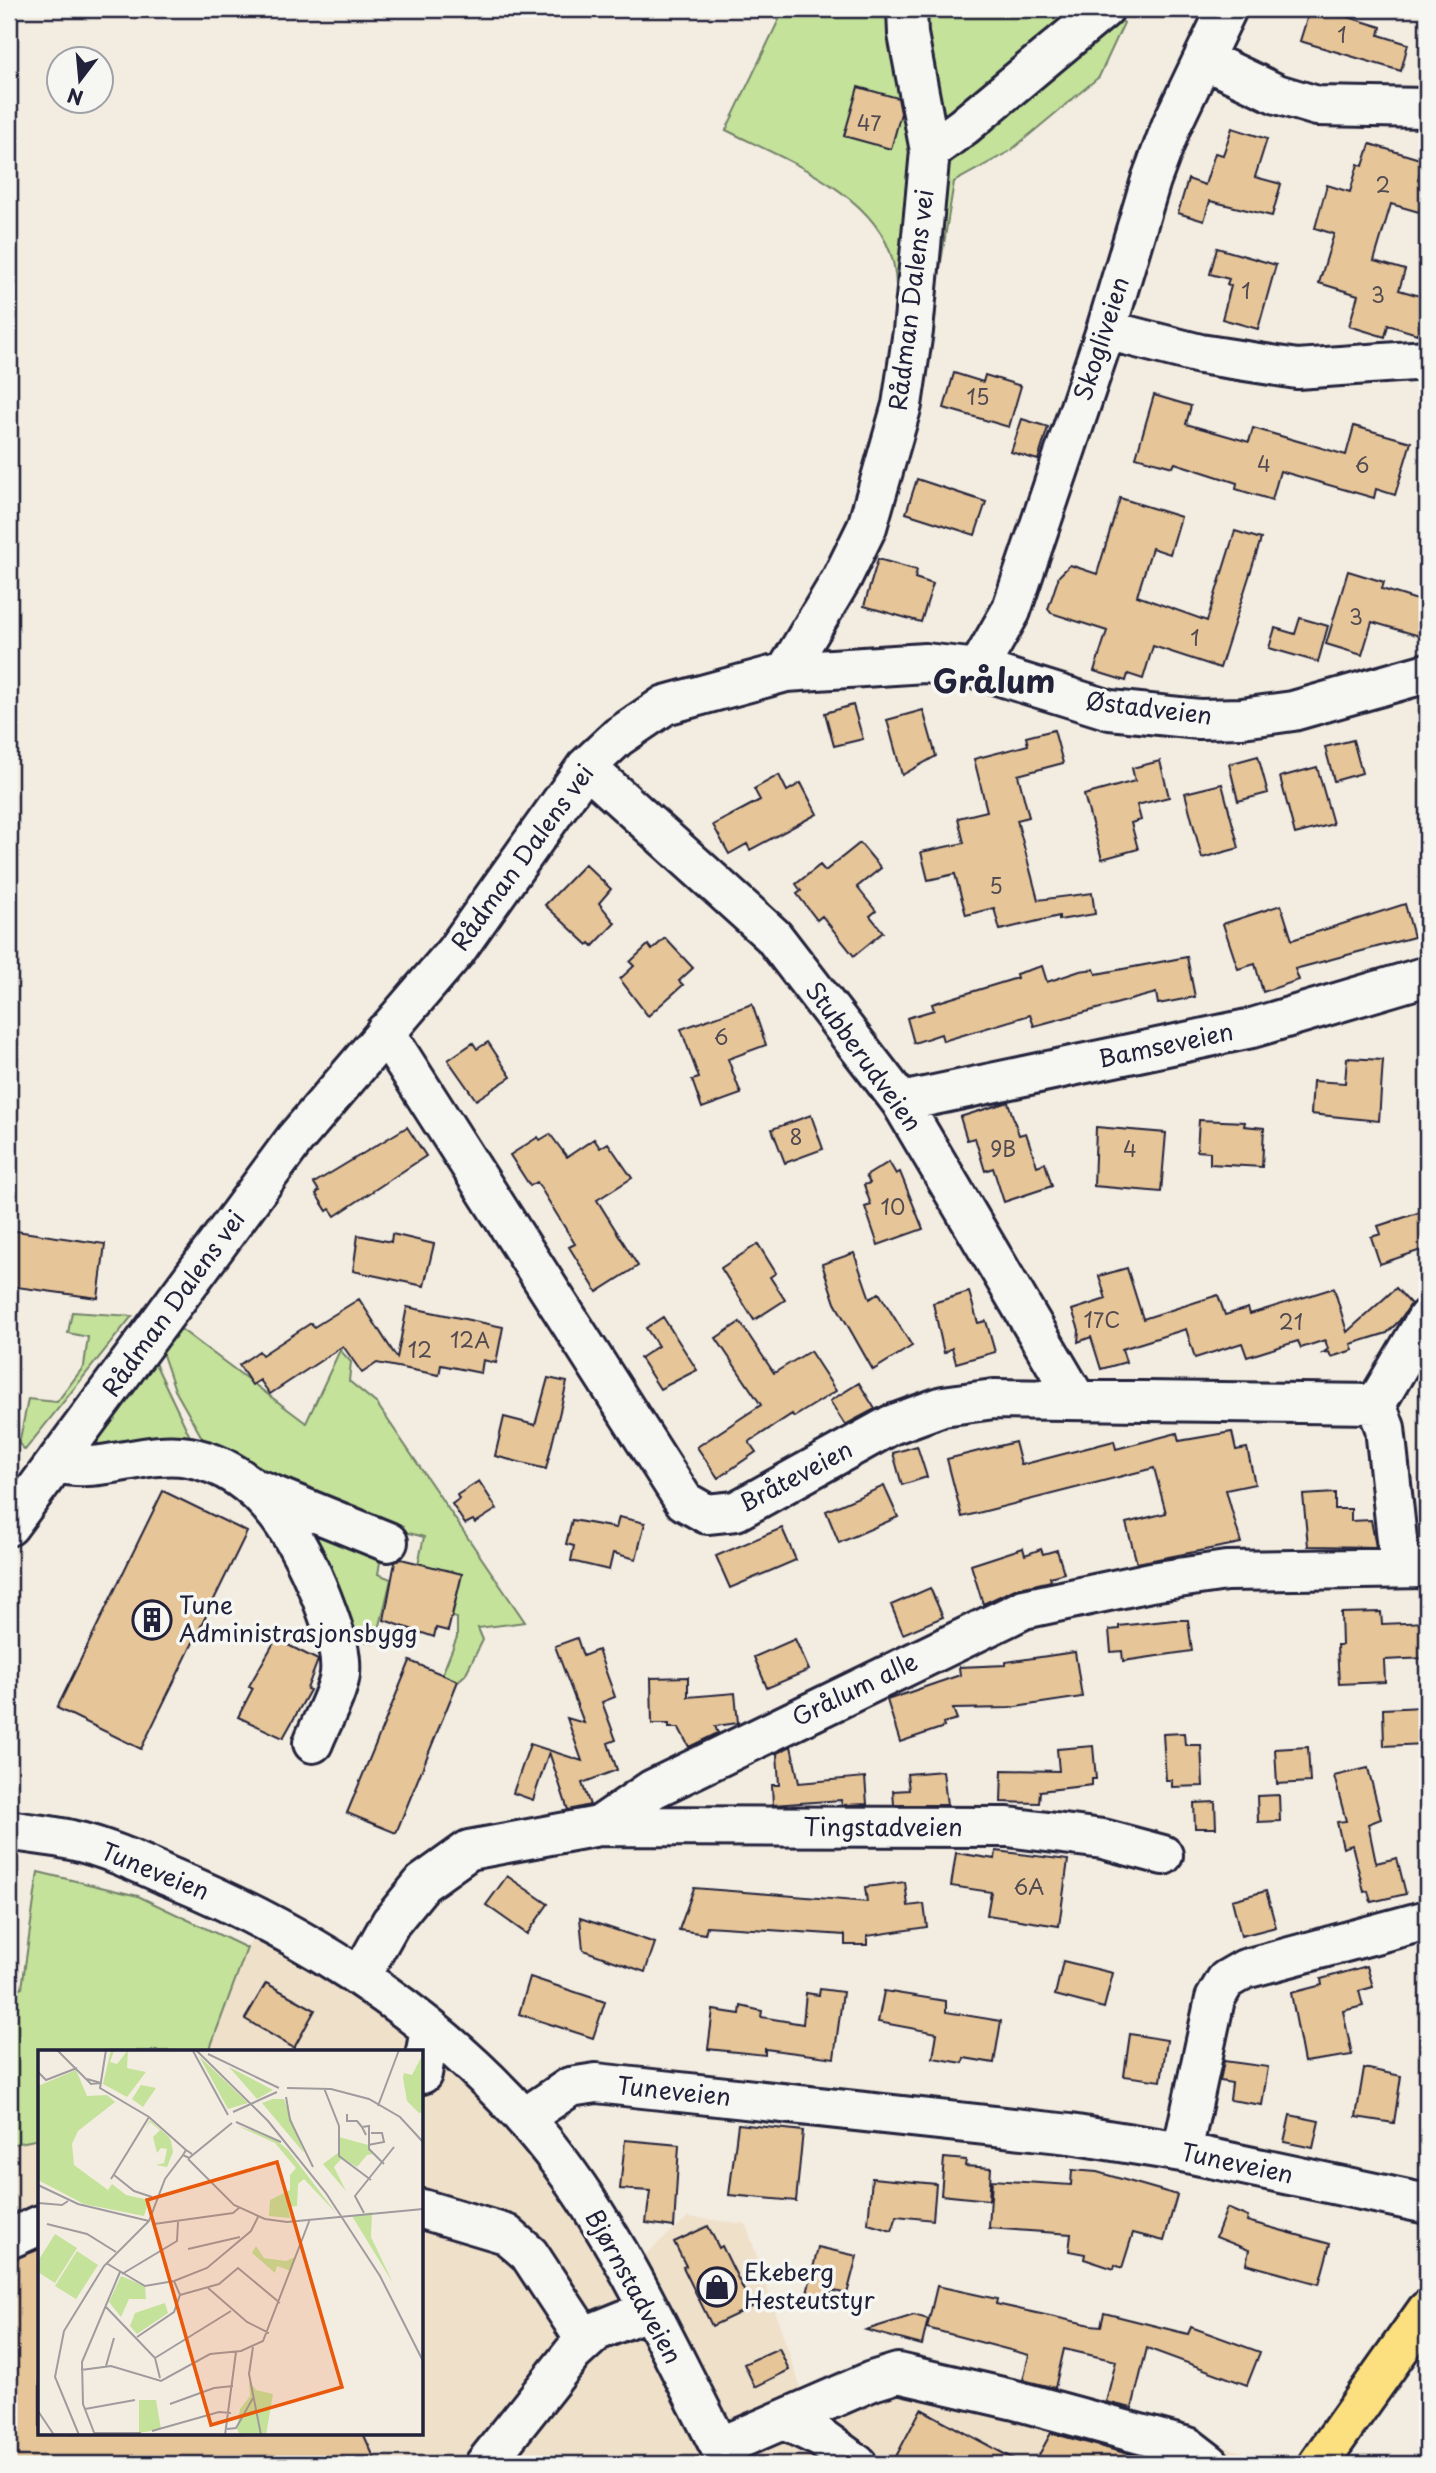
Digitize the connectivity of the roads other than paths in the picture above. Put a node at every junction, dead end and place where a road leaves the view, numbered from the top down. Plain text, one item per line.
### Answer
1 (907, 9) edge
2 (1104, 9) edge
3 (1227, 9) edge
4 (1203, 59) junction
5 (1427, 108) edge
6 (930, 151) junction
7 (1105, 330) junction
8 (1427, 360) edge
9 (978, 669) junction
10 (786, 672) junction
11 (1427, 673) edge
12 (586, 767) junction
13 (1427, 976) edge
14 (385, 1032) junction
15 (901, 1102) junction
16 (1427, 1318) edge
17 (1076, 1399) junction
18 (1376, 1404) junction
19 (58, 1463) junction
20 (251, 1486) junction
21 (9, 1526) edge
22 (388, 1542) dead end
23 (1414, 1567) edge
24 (313, 1743) dead end
25 (599, 1826) junction
26 (9, 1830) edge
27 (1163, 1856) dead end
28 (1427, 1920) edge
29 (360, 1977) junction
30 (430, 2029) junction
31 (424, 2063) edge
32 (524, 2118) junction
33 (1181, 2152) junction
34 (1427, 2204) edge
35 (424, 2210) edge
36 (38, 2226) edge
37 (9, 2239) edge
38 (649, 2310) junction
39 (1427, 2310) edge
40 (586, 2341) junction
41 (785, 2420) junction
42 (725, 2456) edge
43 (485, 2464) edge
44 (857, 2464) edge
45 (1210, 2464) edge
46 (1318, 2464) edge

1 - 6 street, Rådman Dalens vei
2 - 6 street
3 - 4 street, Skogliveien
4 - 5 street
4 - 7 street, Skogliveien
6 - 10 street, Rådman Dalens vei
7 - 8 street
7 - 9 street, Skogliveien
9 - 10 street, Østadveien
9 - 11 street, Østadveien
10 - 12 street, Rådman Dalens vei
12 - 14 street, Rådman Dalens vei
12 - 15 street, Stubberudveien
13 - 15 street, Bamseveien
14 - 17 street, Bråteveien
14 - 19 street, Rådman Dalens vei
15 - 17 street, Stubberudveien
16 - 18 street
17 - 18 street, Bråteveien
18 - 23 street
19 - 20 street
19 - 21 street, Rådman Dalens vei
20 - 22 street
20 - 24 street
23 - 25 street, Grålum alle
25 - 27 street, Tingstadveien
25 - 29 street, Grålum alle
26 - 29 street, Tuneveien
28 - 33 street
29 - 30 street, Tuneveien
30 - 31 street
30 - 32 street, Tuneveien
32 - 33 street, Tuneveien
32 - 38 street, Bjørnstadveien
33 - 34 street, Tuneveien
35 - 40 street
36 - 37 street
38 - 40 street
38 - 42 street, Bjørnstadveien
39 - 46 main road
40 - 43 street
41 - 42 street
41 - 44 street
41 - 45 street

